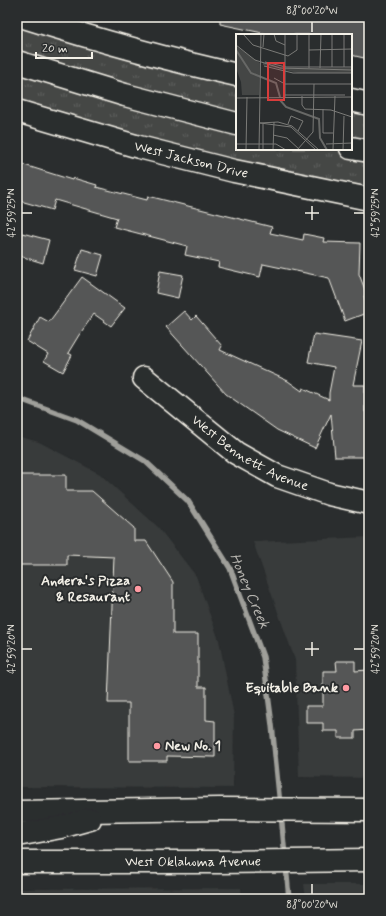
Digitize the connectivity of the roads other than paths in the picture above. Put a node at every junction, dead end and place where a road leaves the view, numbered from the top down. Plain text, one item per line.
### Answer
1 (24, 17) edge
2 (17, 62) edge
3 (236, 76) edge
4 (352, 100) edge
5 (369, 104) edge
6 (17, 111) edge
7 (236, 124) edge
8 (352, 148) edge
9 (369, 151) edge
10 (369, 199) edge
11 (144, 378) dead end
12 (369, 503) edge
13 (118, 810) junction
14 (369, 810) edge
15 (17, 812) edge
16 (17, 835) edge
17 (369, 860) edge
18 (17, 862) edge

1 - 3 street
2 - 7 street
4 - 5 street
6 - 10 street, West Jackson Drive
8 - 9 street
11 - 12 street, West Bennett Avenue
13 - 14 street
13 - 15 street
13 - 16 street
17 - 18 street, West Oklahoma Avenue

